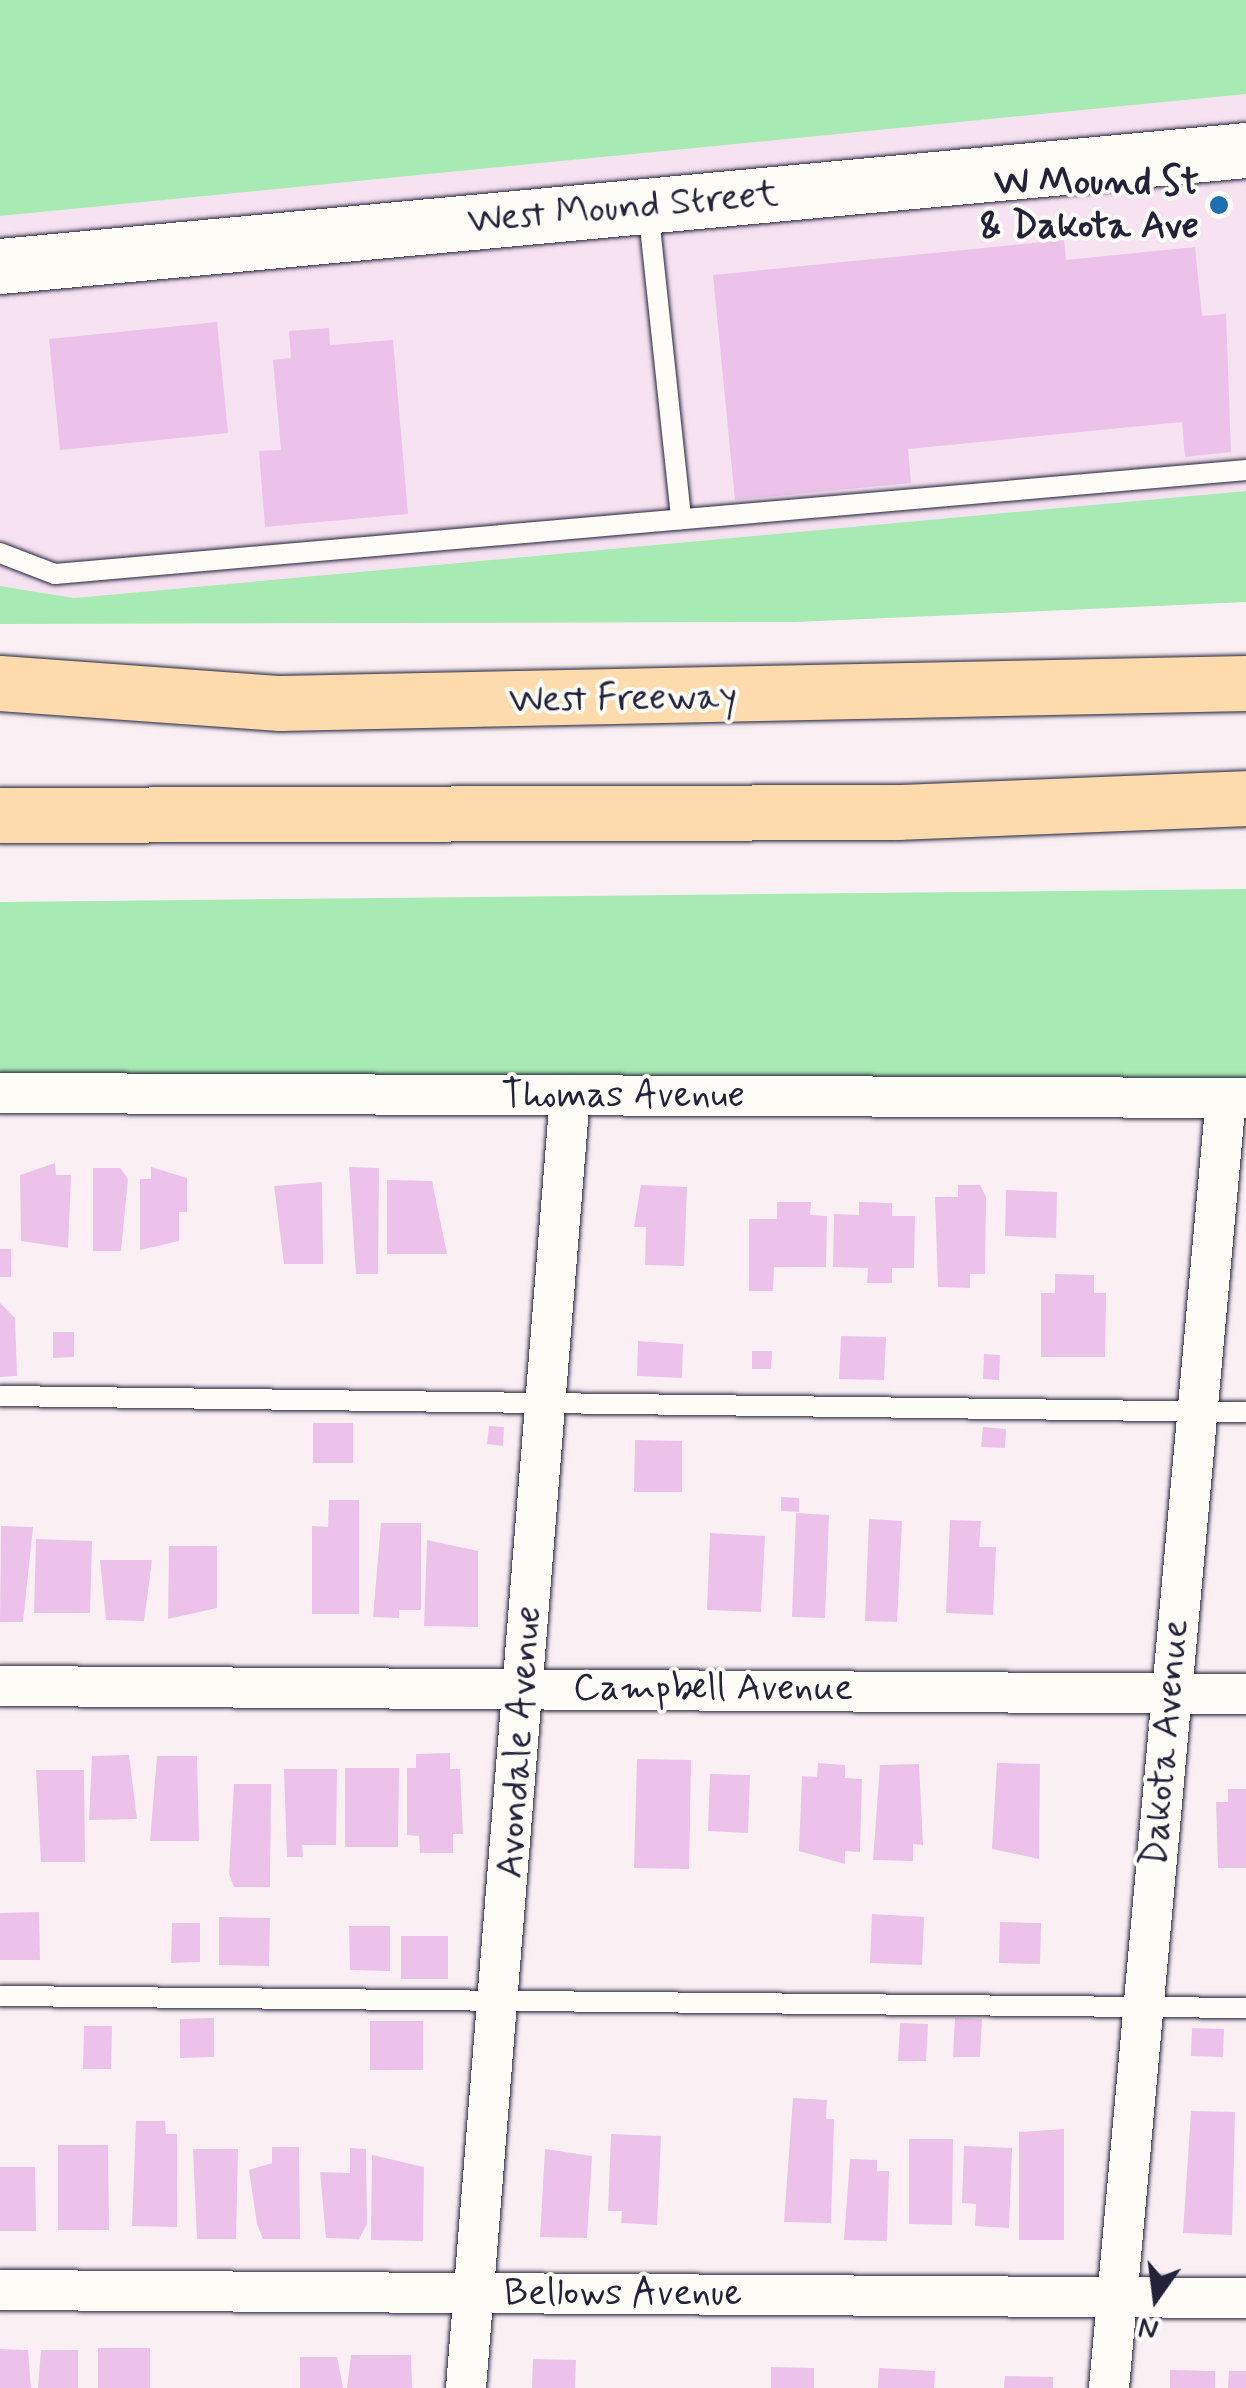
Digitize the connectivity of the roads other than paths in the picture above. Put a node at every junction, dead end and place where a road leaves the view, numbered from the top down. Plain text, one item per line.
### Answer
1 (1246, 150) edge
2 (648, 206) junction
3 (0, 266) edge
4 (1246, 470) edge
5 (681, 519) junction
6 (0, 553) edge
7 (0, 683) edge
8 (1246, 683) edge
9 (1246, 798) edge
10 (0, 814) edge
11 (0, 1094) edge
12 (570, 1096) junction
13 (1236, 1098) edge
14 (0, 1396) edge
15 (548, 1400) junction
16 (1246, 1412) edge
17 (1198, 1413) junction
18 (0, 1686) edge
19 (521, 1688) junction
20 (1170, 1692) junction
21 (1246, 1694) edge
22 (0, 1996) edge
23 (502, 1998) junction
24 (1141, 2008) junction
25 (1246, 2008) edge
26 (0, 2290) edge
27 (473, 2293) junction
28 (1117, 2297) junction
29 (1246, 2298) edge
30 (466, 2388) edge
31 (1109, 2388) edge

1 - 2 main road, West Mound Street
2 - 3 main road, West Mound Street
2 - 5 lane
4 - 5 lane
5 - 6 lane
7 - 8 highway, West Freeway
9 - 10 highway
11 - 12 street, Thomas Avenue
12 - 13 street, Thomas Avenue
12 - 15 street, Avondale Avenue
13 - 17 street, Dakota Avenue
14 - 15 lane
15 - 17 lane
15 - 19 street, Avondale Avenue
16 - 17 lane
17 - 20 street, Dakota Avenue
18 - 19 street, Campbell Avenue
19 - 20 street, Campbell Avenue
19 - 23 street, Avondale Avenue
20 - 21 street, Campbell Avenue
20 - 24 street, Dakota Avenue
22 - 23 lane
23 - 24 lane
23 - 27 street, Avondale Avenue
24 - 25 lane
24 - 28 street, Dakota Avenue
26 - 27 street, Bellows Avenue
27 - 28 street, Bellows Avenue
27 - 30 street, Avondale Avenue
28 - 29 street, Bellows Avenue
28 - 31 street, Dakota Avenue

